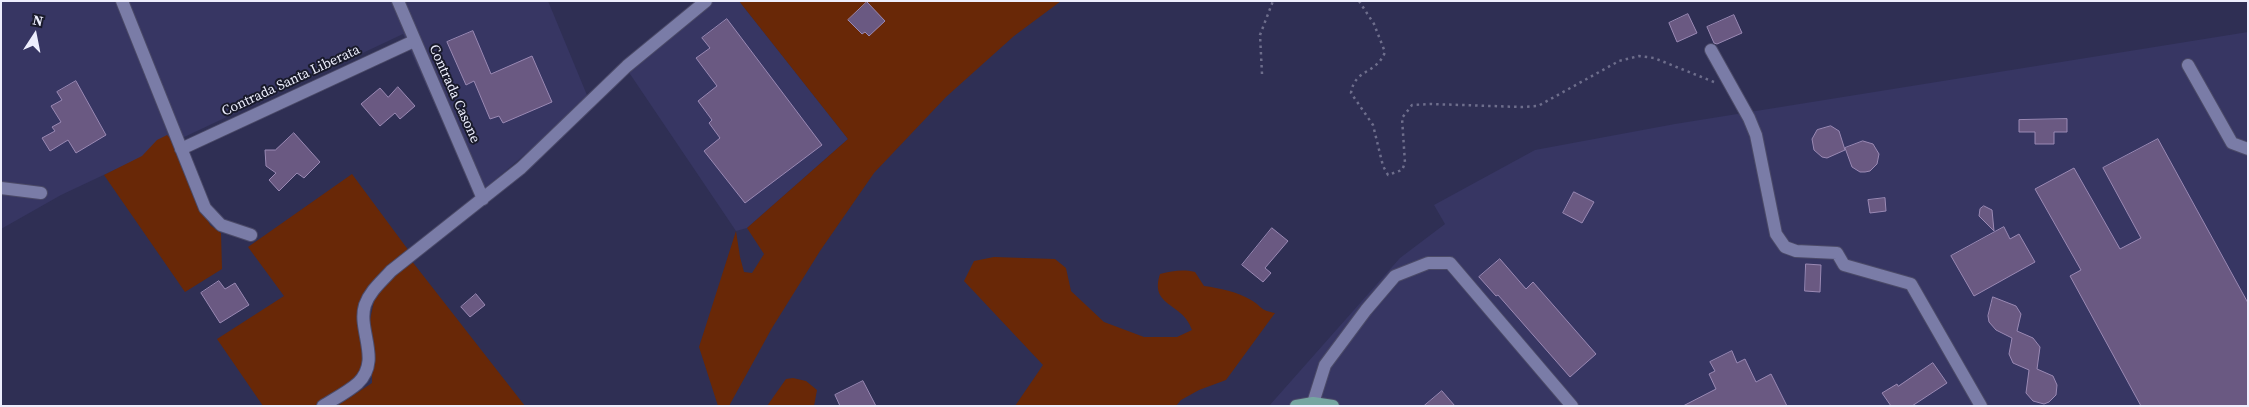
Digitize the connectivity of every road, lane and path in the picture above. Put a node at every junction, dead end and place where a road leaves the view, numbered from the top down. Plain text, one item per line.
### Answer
1 (122, 1) edge
2 (398, 1) edge
3 (706, 1) edge
4 (1273, 1) edge
5 (1358, 1) edge
6 (414, 41) junction
7 (1712, 50) dead end
8 (2188, 64) dead end
9 (1262, 74) dead end
10 (1732, 88) junction
11 (181, 149) junction
12 (2248, 149) edge
13 (1, 188) edge
14 (40, 193) dead end
15 (483, 199) junction
16 (251, 235) dead end
17 (1312, 403) junction
18 (323, 406) edge
19 (1296, 406) edge
20 (1333, 406) edge
21 (1572, 406) edge
22 (1980, 406) edge

1 - 11 street
2 - 6 street, Contrada Casone
3 - 15 street
4 - 9 path
5 - 10 path
6 - 11 street, Contrada Santa Liberata
6 - 15 street, Contrada Casone
7 - 10 street
8 - 12 street
10 - 22 street
11 - 16 street
13 - 14 street
15 - 18 street
17 - 19 main road
17 - 20 main road
17 - 21 street

